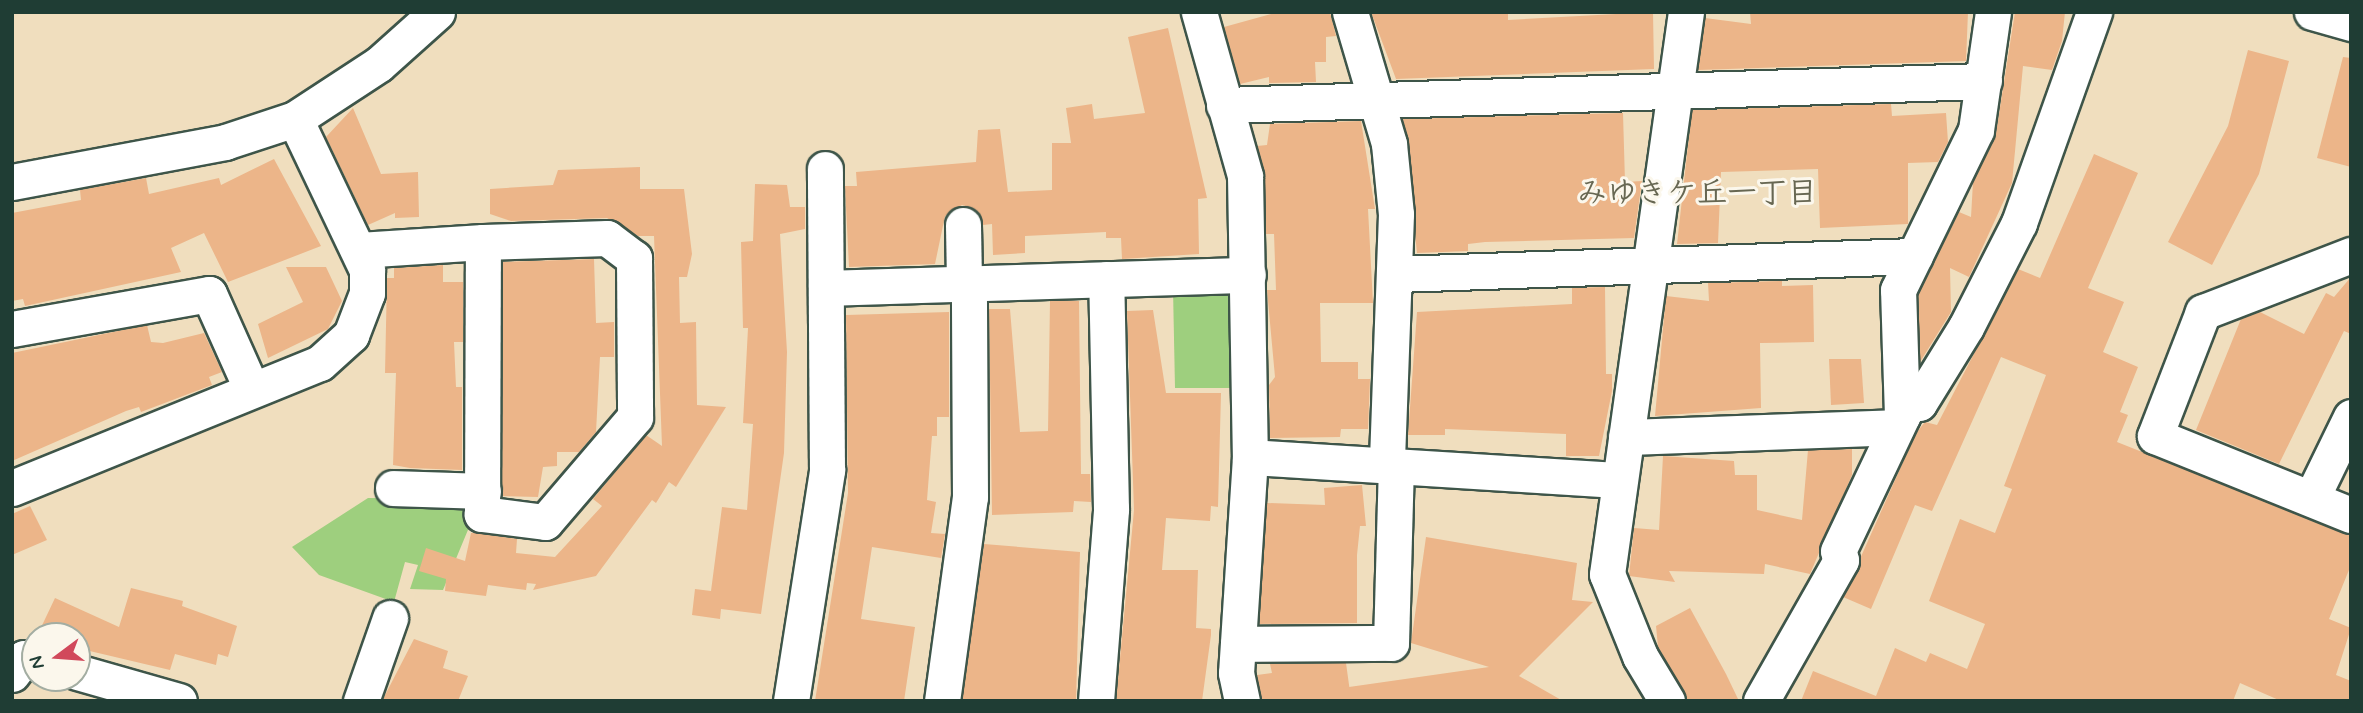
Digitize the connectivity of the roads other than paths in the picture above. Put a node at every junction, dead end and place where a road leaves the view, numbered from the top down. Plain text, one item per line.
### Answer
1 (437, 12) edge
2 (1199, 12) edge
3 (1350, 12) edge
4 (1686, 12) edge
5 (1993, 12) edge
6 (2094, 12) edge
7 (2312, 12) edge
8 (2351, 23) edge
9 (1984, 80) junction
10 (1676, 90) junction
11 (1376, 100) junction
12 (1224, 105) junction
13 (295, 119) junction
14 (825, 169) dead end
15 (12, 183) edge
16 (963, 225) dead end
17 (483, 242) junction
18 (359, 250) junction
19 (2351, 255) edge
20 (1915, 256) junction
21 (1651, 265) junction
22 (1396, 274) junction
23 (1248, 275) junction
24 (1106, 279) junction
25 (967, 283) junction
26 (826, 288) junction
27 (12, 329) edge
28 (253, 390) junction
29 (2351, 417) edge
30 (1899, 422) junction
31 (1626, 438) junction
32 (1250, 457) junction
33 (1392, 466) junction
34 (1619, 480) junction
35 (12, 488) edge
36 (393, 488) dead end
37 (483, 491) junction
38 (2312, 497) junction
39 (2351, 515) edge
40 (390, 618) dead end
41 (1238, 644) junction
42 (91, 677) edge
43 (179, 701) edge
44 (361, 701) edge
45 (791, 701) edge
46 (942, 701) edge
47 (1096, 701) edge
48 (1241, 701) edge
49 (1667, 701) edge
50 (1761, 701) edge

1 - 13 street
2 - 12 street
3 - 11 street
4 - 10 street
5 - 9 street
6 - 30 street
7 - 8 street
9 - 10 street
9 - 20 street
10 - 11 street
10 - 21 street
11 - 12 street
11 - 22 street
12 - 23 street
13 - 15 street
13 - 18 street
14 - 26 street
16 - 25 street
17 - 18 street
17 - 37 street
17 - 37 street
18 - 28 street
19 - 38 street
20 - 21 street
20 - 30 street
21 - 22 street
21 - 31 street
22 - 33 street
23 - 24 street
23 - 32 street
24 - 25 street
24 - 47 street
25 - 26 street
25 - 46 street
26 - 45 street
27 - 28 street
28 - 35 street
29 - 38 street
30 - 31 street
30 - 50 street
31 - 34 street
32 - 33 street
32 - 41 street
33 - 34 street
33 - 41 street
34 - 49 street
36 - 37 street
38 - 39 street
40 - 44 street
41 - 48 street
42 - 43 street

